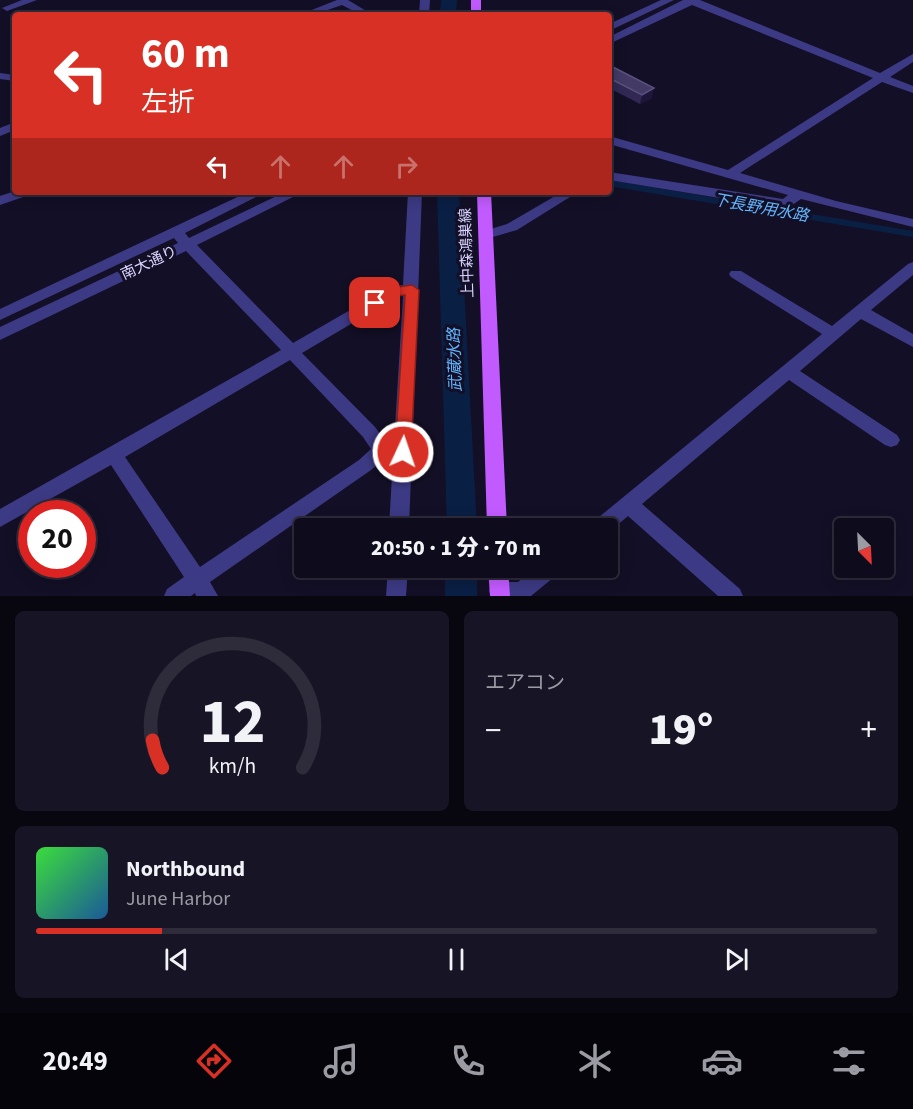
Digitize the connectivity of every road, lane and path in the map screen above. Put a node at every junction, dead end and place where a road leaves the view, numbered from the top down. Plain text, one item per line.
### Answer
1 (33, 0) edge
2 (343, 0) edge
3 (669, 0) edge
4 (691, 1) edge
5 (3, 5) edge
6 (312, 12) edge
7 (363, 12) edge
8 (612, 27) edge
9 (612, 40) edge
10 (913, 57) edge
11 (881, 77) junction
12 (913, 90) edge
13 (612, 141) edge
14 (729, 175) junction
15 (612, 176) edge
16 (16, 195) edge
17 (253, 195) edge
18 (290, 195) edge
19 (415, 195) edge
20 (484, 195) edge
21 (566, 195) edge
22 (798, 195) junction
23 (0, 201) edge
24 (913, 223) edge
25 (176, 232) junction
26 (486, 235) junction
27 (187, 245) junction
28 (913, 267) edge
29 (736, 274) dead end
30 (412, 290) junction
31 (860, 311) junction
32 (0, 315) edge
33 (0, 333) edge
34 (832, 333) junction
35 (913, 341) edge
36 (292, 351) junction
37 (789, 371) junction
38 (891, 440) dead end
39 (382, 450) junction
40 (403, 452) junction
41 (114, 455) junction
42 (629, 505) junction
43 (400, 518) edge
44 (497, 518) edge
45 (613, 518) edge
46 (0, 519) edge
47 (397, 578) edge
48 (499, 578) edge
49 (540, 578) edge
50 (203, 588) edge
51 (500, 593) edge
52 (522, 594) edge
53 (174, 596) edge
54 (396, 596) edge
55 (733, 596) edge

1 - 5 street
2 - 6 street
2 - 7 street
3 - 8 street
4 - 9 street
4 - 11 street
10 - 11 street
11 - 12 street
11 - 14 street
13 - 14 street
14 - 22 street
15 - 22 street
16 - 23 street
17 - 25 street, 南大通り
18 - 27 street, 南大通り
19 - 30 street
20 - 26 main road, 上中森鴻巣線
21 - 26 street
22 - 24 street
25 - 27 street
25 - 32 street, 南大通り
26 - 44 main road, 上中森鴻巣線
27 - 33 street, 南大通り
27 - 36 street
28 - 31 street
29 - 34 street
30 - 36 street
30 - 40 street
31 - 34 street
31 - 35 street
34 - 37 street
36 - 39 street
36 - 41 street
37 - 38 street
37 - 42 street
39 - 40 street
39 - 50 street
40 - 43 street
41 - 46 street
41 - 50 street
42 - 45 street
42 - 55 street
47 - 54 street
48 - 51 main road
49 - 52 street
50 - 53 street
51 - 52 street

